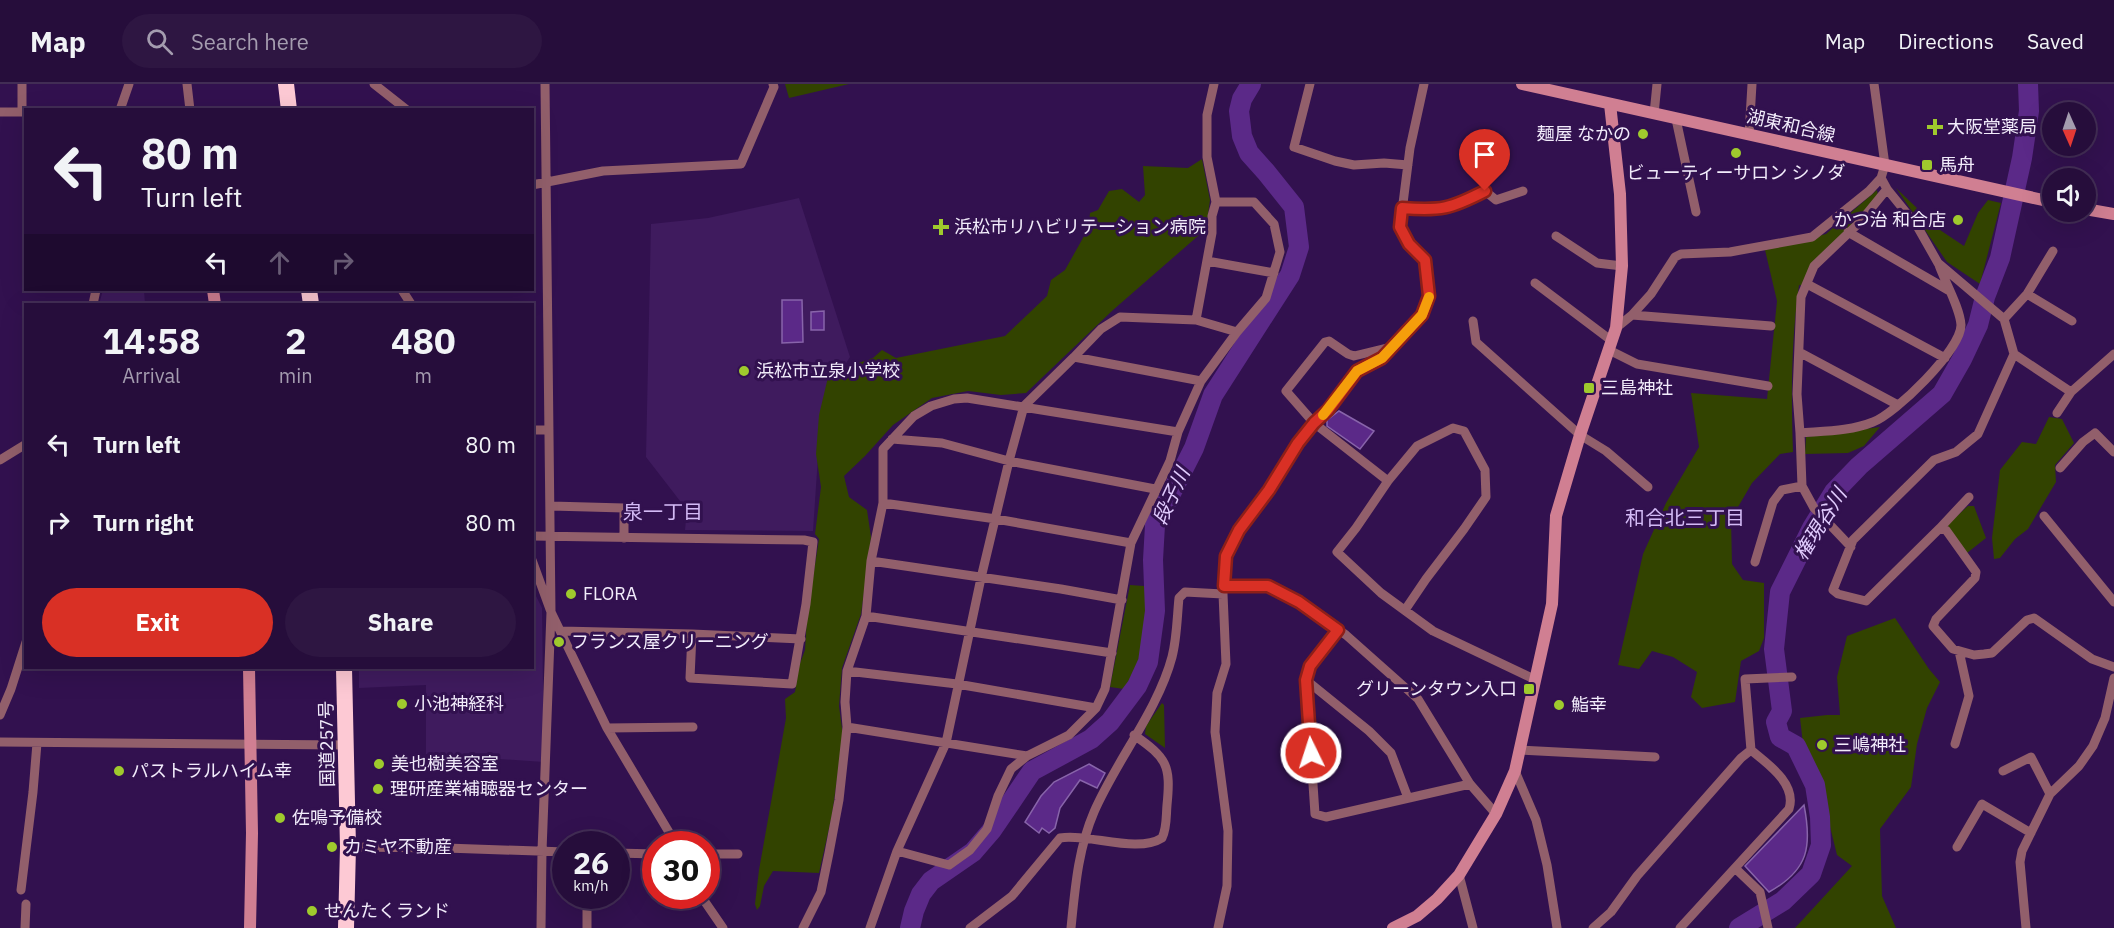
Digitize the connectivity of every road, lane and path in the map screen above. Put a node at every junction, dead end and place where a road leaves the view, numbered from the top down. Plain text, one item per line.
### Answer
1 (22, 84) edge
2 (129, 84) edge
3 (188, 84) edge
4 (286, 84) edge
5 (374, 84) edge
6 (545, 84) edge
7 (773, 84) edge
8 (1214, 84) edge
9 (1310, 84) edge
10 (1424, 84) edge
11 (1522, 84) edge
12 (1657, 84) edge
13 (1752, 84) edge
14 (1874, 84) edge
15 (1610, 105) junction
16 (121, 108) edge
17 (190, 108) edge
18 (289, 108) edge
19 (404, 108) edge
20 (0, 112) edge
21 (24, 112) edge
22 (1654, 114) junction
23 (1676, 119) junction
24 (1749, 135) junction
25 (1408, 165) junction
26 (1883, 172) junction
27 (546, 183) junction
28 (534, 185) edge
29 (1887, 189) junction
30 (1523, 191) dead end
31 (2042, 200) edge
32 (1216, 202) junction
33 (1402, 208) junction
34 (2096, 211) edge
35 (1696, 212) dead end
36 (2114, 214) edge
37 (1848, 232) junction
38 (1556, 236) dead end
39 (2052, 251) dead end
40 (1207, 261) junction
41 (1938, 263) junction
42 (1622, 266) junction
43 (1274, 273) junction
44 (1535, 284) dead end
45 (1807, 284) junction
46 (1948, 290) junction
47 (2027, 294) junction
48 (1632, 315) junction
49 (2004, 319) junction
50 (1196, 320) junction
51 (1473, 321) dead end
52 (2072, 321) dead end
53 (1771, 326) dead end
54 (1616, 328) junction
55 (1237, 332) junction
56 (1611, 346) junction
57 (1392, 347) junction
58 (1799, 352) junction
59 (2014, 354) junction
60 (2114, 354) edge
61 (1074, 357) junction
62 (1945, 358) junction
63 (1201, 381) junction
64 (1768, 386) dead end
65 (2071, 392) junction
66 (1898, 405) junction
67 (1024, 406) junction
68 (2056, 413) dead end
69 (1314, 423) junction
70 (534, 430) edge
71 (549, 430) junction
72 (1178, 432) junction
73 (1800, 433) junction
74 (1580, 435) junction
75 (892, 439) junction
76 (24, 445) edge
77 (2114, 452) edge
78 (0, 460) edge
79 (1009, 461) junction
80 (2060, 468) dead end
81 (1388, 481) junction
82 (1802, 486) junction
83 (1648, 487) dead end
84 (1155, 489) junction
85 (1969, 497) dead end
86 (883, 503) junction
87 (551, 506) junction
88 (2044, 516) dead end
89 (996, 519) junction
90 (1940, 528) junction
91 (534, 536) edge
92 (551, 537) junction
93 (624, 538) junction
94 (1131, 543) junction
95 (1851, 547) junction
96 (871, 561) junction
97 (1755, 562) dead end
98 (534, 566) edge
99 (981, 578) junction
100 (1224, 590) junction
101 (1122, 600) junction
102 (2114, 602) edge
103 (1405, 610) junction
104 (551, 612) junction
105 (866, 616) junction
106 (1338, 630) junction
107 (561, 631) junction
108 (969, 632) junction
109 (692, 633) junction
110 (801, 639) junction
111 (1959, 651) junction
112 (1112, 653) junction
113 (23, 660) edge
114 (2114, 667) edge
115 (249, 669) edge
116 (344, 669) edge
117 (847, 671) junction
118 (1792, 677) dead end
119 (2114, 679) edge
120 (1306, 680) junction
121 (1536, 680) junction
122 (957, 684) junction
123 (1096, 708) junction
124 (0, 716) edge
125 (693, 727) dead end
126 (607, 728) junction
127 (848, 728) junction
128 (1134, 735) junction
129 (0, 742) edge
130 (37, 743) junction
131 (946, 743) junction
132 (251, 744) junction
133 (1955, 744) dead end
134 (346, 745) junction
135 (1521, 750) junction
136 (1751, 750) junction
137 (1027, 756) junction
138 (1655, 757) dead end
139 (1515, 771) junction
140 (2003, 771) dead end
141 (1470, 784) junction
142 (2050, 794) junction
143 (1408, 798) junction
144 (1496, 814) junction
145 (668, 831) edge
146 (2031, 833) junction
147 (1084, 840) junction
148 (348, 847) junction
149 (1957, 847) dead end
150 (542, 851) junction
151 (552, 851) edge
152 (897, 851) junction
153 (720, 854) edge
154 (738, 854) dead end
155 (1735, 868) junction
156 (1459, 875) junction
157 (21, 890) dead end
158 (26, 904) dead end
159 (587, 909) edge
160 (710, 909) edge
161 (25, 928) edge
162 (250, 928) edge
163 (346, 928) edge
164 (542, 928) edge
165 (587, 928) edge
166 (723, 928) edge
167 (803, 928) edge
168 (870, 928) edge
169 (970, 928) edge
170 (1071, 928) edge
171 (1218, 928) edge
172 (1393, 928) edge
173 (1473, 928) edge
174 (1557, 928) edge
175 (1593, 928) edge
176 (1680, 928) edge
177 (1768, 928) edge
178 (2026, 928) edge

1 - 21 street
2 - 16 street
3 - 17 street
4 - 18 highway
5 - 19 street
6 - 27 street
7 - 27 street
8 - 32 street
9 - 25 street
10 - 25 street
11 - 15 street, 湖東和合線
12 - 22 street
13 - 24 street
14 - 26 street
15 - 22 street, 湖東和合線
15 - 42 street
20 - 21 street
22 - 23 street, 湖東和合線
23 - 24 street, 湖東和合線
23 - 35 street
24 - 26 street, 湖東和合線
25 - 33 street
26 - 29 street
26 - 31 street, 湖東和合線
26 - 48 street
27 - 28 street
27 - 71 street
29 - 37 street
29 - 41 street
30 - 33 street
32 - 40 street
32 - 43 street
33 - 57 street
34 - 36 street
37 - 45 street
37 - 46 street
38 - 42 street
39 - 47 street
40 - 43 street
40 - 50 street
41 - 46 street
41 - 49 street
42 - 54 street
43 - 55 street
44 - 56 street
45 - 58 street
45 - 62 street
46 - 62 street
47 - 49 street
47 - 52 street
48 - 53 street
48 - 54 street
49 - 59 street
50 - 55 street
50 - 61 street
51 - 74 street
54 - 56 street
55 - 63 street
56 - 64 street
56 - 74 street
57 - 69 street
57 - 69 street
58 - 66 street
58 - 73 street
59 - 65 street
59 - 95 street
60 - 65 street
61 - 63 street
61 - 67 street
62 - 66 street
63 - 72 street
65 - 68 street
66 - 73 street
67 - 72 street
67 - 75 street
67 - 79 street
69 - 81 street
69 - 100 street
70 - 71 street
71 - 87 street
72 - 84 street
73 - 82 street
74 - 83 street
74 - 121 street
75 - 79 street
75 - 86 street
76 - 78 street
77 - 80 street
79 - 84 street
79 - 89 street
81 - 103 street
81 - 103 street
82 - 95 street
82 - 97 street
84 - 94 street
85 - 90 street
86 - 89 street
86 - 96 street
87 - 92 street
87 - 93 street
88 - 102 street
89 - 94 street
89 - 99 street
90 - 95 street
90 - 111 street
91 - 92 street
92 - 93 street
92 - 104 street
93 - 110 street
94 - 101 street
96 - 99 street
96 - 105 street
98 - 104 street
99 - 101 street
99 - 108 street
100 - 106 street
100 - 128 street
100 - 171 street
101 - 112 street
103 - 121 street
104 - 107 street
104 - 150 street
105 - 108 street
105 - 117 street
106 - 120 street
106 - 141 street
107 - 109 street
107 - 126 street
108 - 112 street
108 - 122 street
109 - 110 street
109 - 110 street
111 - 114 street
111 - 133 street
112 - 123 street
113 - 124 street
115 - 132 street
116 - 134 highway, 国道257号
117 - 122 street
117 - 127 street
118 - 136 street
119 - 142 street
120 - 143 street
120 - 143 street
121 - 135 street
122 - 123 street
122 - 131 street
123 - 137 street
125 - 126 street
126 - 145 street
127 - 131 street
127 - 167 street
128 - 147 street
128 - 147 street
129 - 130 street
130 - 132 street
130 - 157 street
131 - 137 street
131 - 152 street
132 - 134 street
132 - 162 street
134 - 148 highway, 国道257号
135 - 138 street
135 - 139 street
136 - 155 street
136 - 175 street
137 - 152 street
139 - 144 street
139 - 174 street
140 - 142 street
141 - 143 street
141 - 144 street
142 - 146 street
144 - 156 street
146 - 149 street
146 - 178 street
147 - 169 street
147 - 170 street
148 - 150 street
148 - 163 highway, 国道257号
150 - 151 street
150 - 164 street
152 - 168 street
153 - 154 street
155 - 176 street
155 - 177 street
156 - 172 street
156 - 173 street
158 - 161 street
159 - 165 street
160 - 166 street

